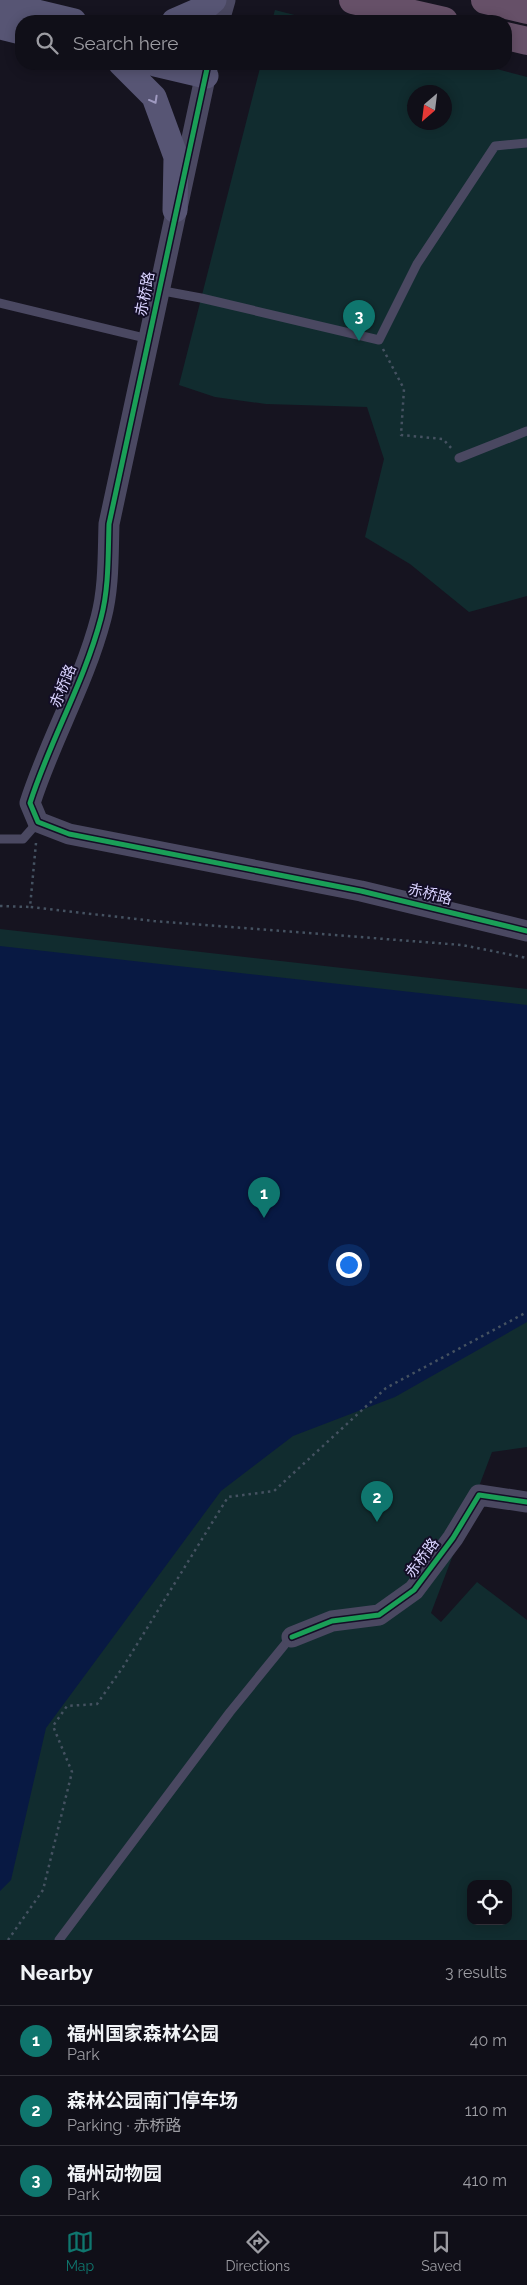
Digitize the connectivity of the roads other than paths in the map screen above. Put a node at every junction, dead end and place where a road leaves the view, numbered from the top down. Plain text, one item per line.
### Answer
1 (214, 0) edge
2 (225, 0) edge
3 (353, 0) edge
4 (486, 0) edge
5 (0, 3) edge
6 (527, 10) edge
7 (49, 15) edge
8 (188, 15) edge
9 (221, 15) edge
10 (418, 15) edge
11 (0, 27) edge
12 (15, 31) edge
13 (512, 37) edge
14 (527, 41) edge
15 (128, 70) edge
16 (207, 70) edge
17 (527, 143) edge
18 (175, 210) junction
19 (158, 290) junction
20 (0, 303) edge
21 (149, 339) junction
22 (527, 431) edge
23 (459, 458) road end
24 (38, 822) junction
25 (0, 839) edge
26 (527, 931) edge
27 (527, 1502) edge
28 (292, 1637) joint
29 (59, 1940) edge

1 - 8 main road
2 - 9 street
3 - 10 highway
4 - 6 highway
5 - 7 main road
11 - 12 main road
13 - 14 highway
15 -> 18 main road
16 - 18 street, 赤桥路
17 - 19 lane
18 - 19 street, 赤桥路
19 - 21 street, 赤桥路
20 - 21 lane
21 - 24 street, 赤桥路
22 - 23 lane
24 - 25 lane
24 - 26 street, 赤桥路
27 - 28 street, 赤桥路
28 - 29 lane

